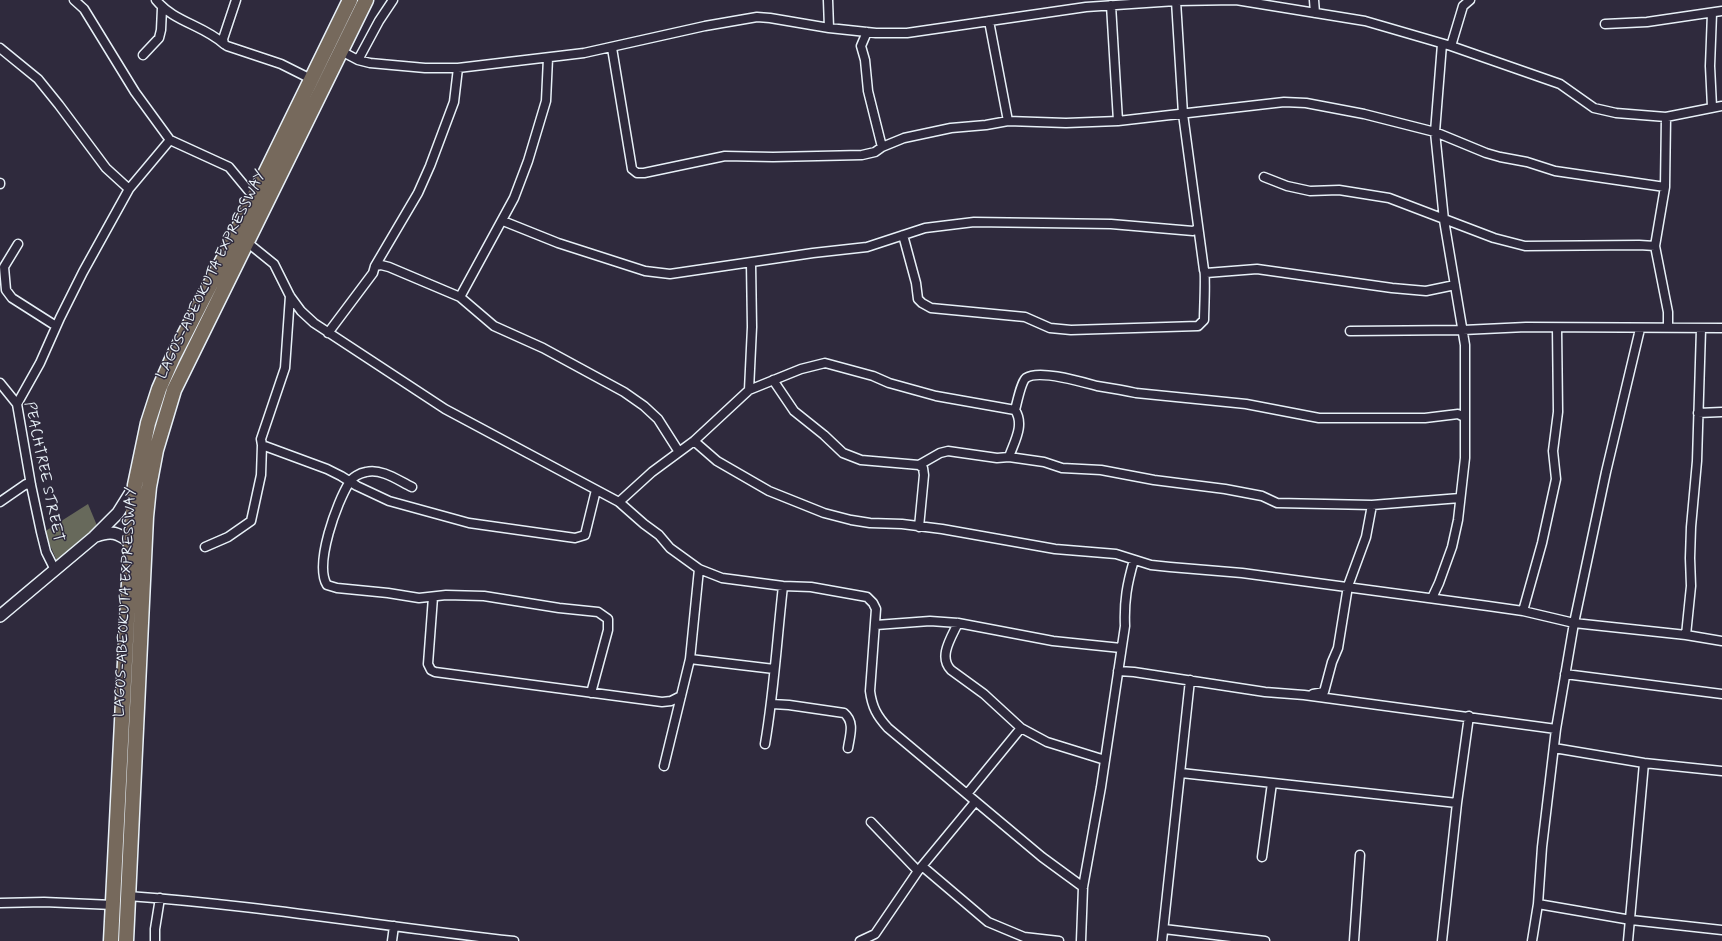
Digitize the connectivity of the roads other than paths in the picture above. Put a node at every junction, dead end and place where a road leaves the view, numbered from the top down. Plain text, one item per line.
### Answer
1 (74, 0) edge
2 (156, 0) edge
3 (236, 0) edge
4 (350, 0) edge
5 (366, 0) edge
6 (393, 0) edge
7 (828, 0) edge
8 (1236, 0) edge
9 (1314, 0) edge
10 (1470, 0) edge
11 (1152, 1) edge
12 (1176, 1) junction
13 (1086, 4) edge
14 (1111, 5) junction
15 (162, 8) junction
16 (1722, 11) edge
17 (1314, 13) junction
18 (1712, 13) junction
19 (989, 22) junction
20 (1605, 24) dead end
21 (829, 28) junction
22 (867, 32) junction
23 (224, 44) junction
24 (1442, 44) junction
25 (1451, 46) junction
26 (0, 48) edge
27 (612, 48) junction
28 (341, 51) junction
29 (143, 55) dead end
30 (548, 58) junction
31 (358, 60) junction
32 (458, 68) junction
33 (311, 80) junction
34 (1722, 106) edge
35 (1712, 107) junction
36 (1184, 114) junction
37 (1666, 117) junction
38 (1008, 121) junction
39 (1118, 121) junction
40 (1435, 132) junction
41 (170, 140) junction
42 (882, 147) junction
43 (1264, 177) dead end
44 (1665, 187) junction
45 (129, 189) junction
46 (254, 196) junction
47 (1444, 220) junction
48 (502, 221) junction
49 (1197, 229) junction
50 (903, 235) junction
51 (248, 243) junction
52 (18, 244) dead end
53 (1655, 246) junction
54 (751, 263) junction
55 (374, 266) junction
56 (1206, 273) junction
57 (1455, 285) junction
58 (290, 296) junction
59 (460, 297) junction
60 (56, 326) junction
61 (1668, 327) junction
62 (1557, 328) junction
63 (1722, 328) edge
64 (1640, 329) junction
65 (1701, 329) junction
66 (1350, 330) dead end
67 (1463, 330) junction
68 (328, 333) junction
69 (773, 380) junction
70 (0, 383) edge
71 (749, 390) junction
72 (17, 404) junction
73 (1015, 410) junction
74 (1722, 412) edge
75 (1698, 413) junction
76 (1464, 417) junction
77 (694, 441) junction
78 (262, 445) junction
79 (679, 452) junction
80 (1009, 457) junction
81 (919, 464) junction
82 (349, 482) junction
83 (30, 485) junction
84 (135, 485) junction
85 (412, 487) dead end
86 (596, 490) junction
87 (1460, 498) junction
88 (0, 502) edge
89 (619, 502) junction
90 (1372, 505) junction
91 (919, 527) junction
92 (94, 537) junction
93 (131, 542) junction
94 (205, 547) dead end
95 (1134, 560) junction
96 (699, 569) junction
97 (55, 570) junction
98 (783, 586) junction
99 (1348, 586) junction
100 (433, 597) junction
101 (1432, 598) junction
102 (1522, 611) junction
103 (0, 616) edge
104 (958, 623) junction
105 (1574, 623) junction
106 (876, 625) junction
107 (1686, 635) junction
108 (1722, 641) edge
109 (1121, 648) junction
110 (690, 659) junction
111 (774, 669) junction
112 (1118, 671) junction
113 (1565, 674) junction
114 (1190, 680) junction
115 (591, 693) junction
116 (1722, 694) edge
117 (1304, 695) junction
118 (681, 696) junction
119 (772, 704) junction
120 (1469, 716) junction
121 (1021, 728) junction
122 (1556, 728) junction
123 (765, 744) dead end
124 (848, 748) dead end
125 (1554, 748) junction
126 (1105, 760) junction
127 (1644, 763) junction
128 (664, 766) dead end
129 (1722, 771) edge
130 (1181, 773) junction
131 (1272, 783) junction
132 (967, 794) junction
133 (975, 802) junction
134 (1457, 802) junction
135 (871, 822) dead end
136 (1360, 855) dead end
137 (1262, 857) dead end
138 (920, 868) junction
139 (1083, 887) junction
140 (128, 896) junction
141 (160, 898) junction
142 (0, 903) edge
143 (1538, 904) junction
144 (113, 905) junction
145 (1631, 920) junction
146 (394, 926) junction
147 (1164, 929) junction
148 (1722, 930) edge
149 (111, 941) edge
150 (126, 941) edge
151 (155, 941) edge
152 (392, 941) edge
153 (514, 941) edge
154 (860, 941) edge
155 (1059, 941) edge
156 (1081, 941) edge
157 (1162, 941) edge
158 (1265, 941) edge
159 (1354, 941) edge
160 (1442, 941) edge
161 (1532, 941) edge
162 (1628, 941) edge

1 - 41 street
2 - 15 street
3 - 23 street
4 - 33 highway, LAGOS-ABEOKUTA EXPRESSWAY
5 - 28 highway, LAGOS-ABEOKUTA EXPRESSWAY
6 - 31 street
7 - 21 street
8 - 12 street
8 - 17 street
9 - 17 street
10 - 25 street
11 - 12 street
11 - 14 street
12 - 36 street
13 - 14 street
13 - 19 street
14 - 39 street
15 - 23 street
15 - 29 street
16 - 18 street
17 - 24 street
18 - 20 street
18 - 35 street
19 - 22 street
19 - 38 street
21 - 22 street
21 - 27 street
22 - 42 street
23 - 33 street
24 - 25 street
24 - 40 street
25 - 37 street
26 - 45 street
27 - 30 street
27 - 42 street
28 - 31 street
28 - 51 highway, LAGOS-ABEOKUTA EXPRESSWAY
30 - 32 street
30 - 48 street
31 - 32 street
32 - 55 street
33 - 46 highway, LAGOS-ABEOKUTA EXPRESSWAY
34 - 35 street
35 - 37 street
36 - 39 street
36 - 40 street
36 - 49 street
37 - 44 street
38 - 39 street
38 - 42 street
40 - 44 street
40 - 47 street
41 - 45 street
41 - 46 street
43 - 47 street
44 - 53 street
45 - 60 street
46 - 84 highway, LAGOS-ABEOKUTA EXPRESSWAY
47 - 53 street
47 - 57 street
48 - 54 street
48 - 59 street
49 - 50 street
49 - 56 street
50 - 54 street
50 - 56 street
51 - 58 street
51 - 140 highway, LAGOS-ABEOKUTA EXPRESSWAY
52 - 60 street
53 - 61 street
54 - 71 street
55 - 59 street
55 - 68 street
56 - 57 street
57 - 67 street
58 - 68 street
58 - 78 street
59 - 79 street
60 - 72 street
61 - 64 street
61 - 65 street
62 - 64 street
62 - 67 street
62 - 102 street
63 - 65 street
64 - 105 street
65 - 75 street
66 - 67 street
67 - 76 street
68 - 86 street
69 - 71 street
69 - 73 street
69 - 81 street
70 - 72 street, PEACHTREE STREET
71 - 77 street
72 - 83 street, PEACHTREE STREET
73 - 76 street
73 - 80 street
74 - 75 street
75 - 107 street
76 - 87 street
77 - 79 street
77 - 91 street
78 - 82 street
78 - 94 street
79 - 89 street
80 - 81 street
80 - 90 street
81 - 91 street
82 - 85 street
82 - 86 street
82 - 100 street
83 - 88 street
83 - 97 street, PEACHTREE STREET
84 - 92 main road
84 - 93 highway, LAGOS-ABEOKUTA EXPRESSWAY
86 - 89 street
87 - 90 street
87 - 101 street
89 - 96 street
90 - 99 street
91 - 95 street
92 - 93 main road
92 - 97 main road
93 - 144 highway, LAGOS-ABEOKUTA EXPRESSWAY
95 - 99 street
95 - 109 street
96 - 98 street
96 - 110 street
97 - 103 main road
98 - 106 street
98 - 111 street
99 - 101 street
99 - 117 street
100 - 115 street
100 - 115 street
101 - 102 street
102 - 105 street
104 - 106 street
104 - 109 street
104 - 121 street
105 - 107 street
105 - 113 street
106 - 132 street
107 - 108 street
109 - 112 street
110 - 111 street
110 - 118 street
111 - 119 street
112 - 114 street
112 - 126 street
113 - 116 street
113 - 122 street
114 - 117 street
114 - 130 street
115 - 118 street
117 - 120 street
118 - 128 street
119 - 123 street
119 - 124 street
120 - 122 street
120 - 134 street
121 - 126 street
121 - 132 street
122 - 125 street
125 - 127 street
125 - 143 street
126 - 139 street
127 - 129 street
127 - 145 street
130 - 131 street
130 - 147 street
131 - 134 street
131 - 137 street
132 - 133 street
133 - 138 street
133 - 139 street
134 - 160 street
135 - 138 street
136 - 159 street
138 - 154 street
138 - 155 street
139 - 156 street
140 - 141 street
140 - 150 highway, LAGOS-ABEOKUTA EXPRESSWAY
141 - 146 street
141 - 151 street
142 - 144 street
143 - 145 street
143 - 161 street
144 - 149 highway, LAGOS-ABEOKUTA EXPRESSWAY
145 - 148 street
145 - 162 street
146 - 152 street
146 - 153 street
147 - 157 street
147 - 158 street

